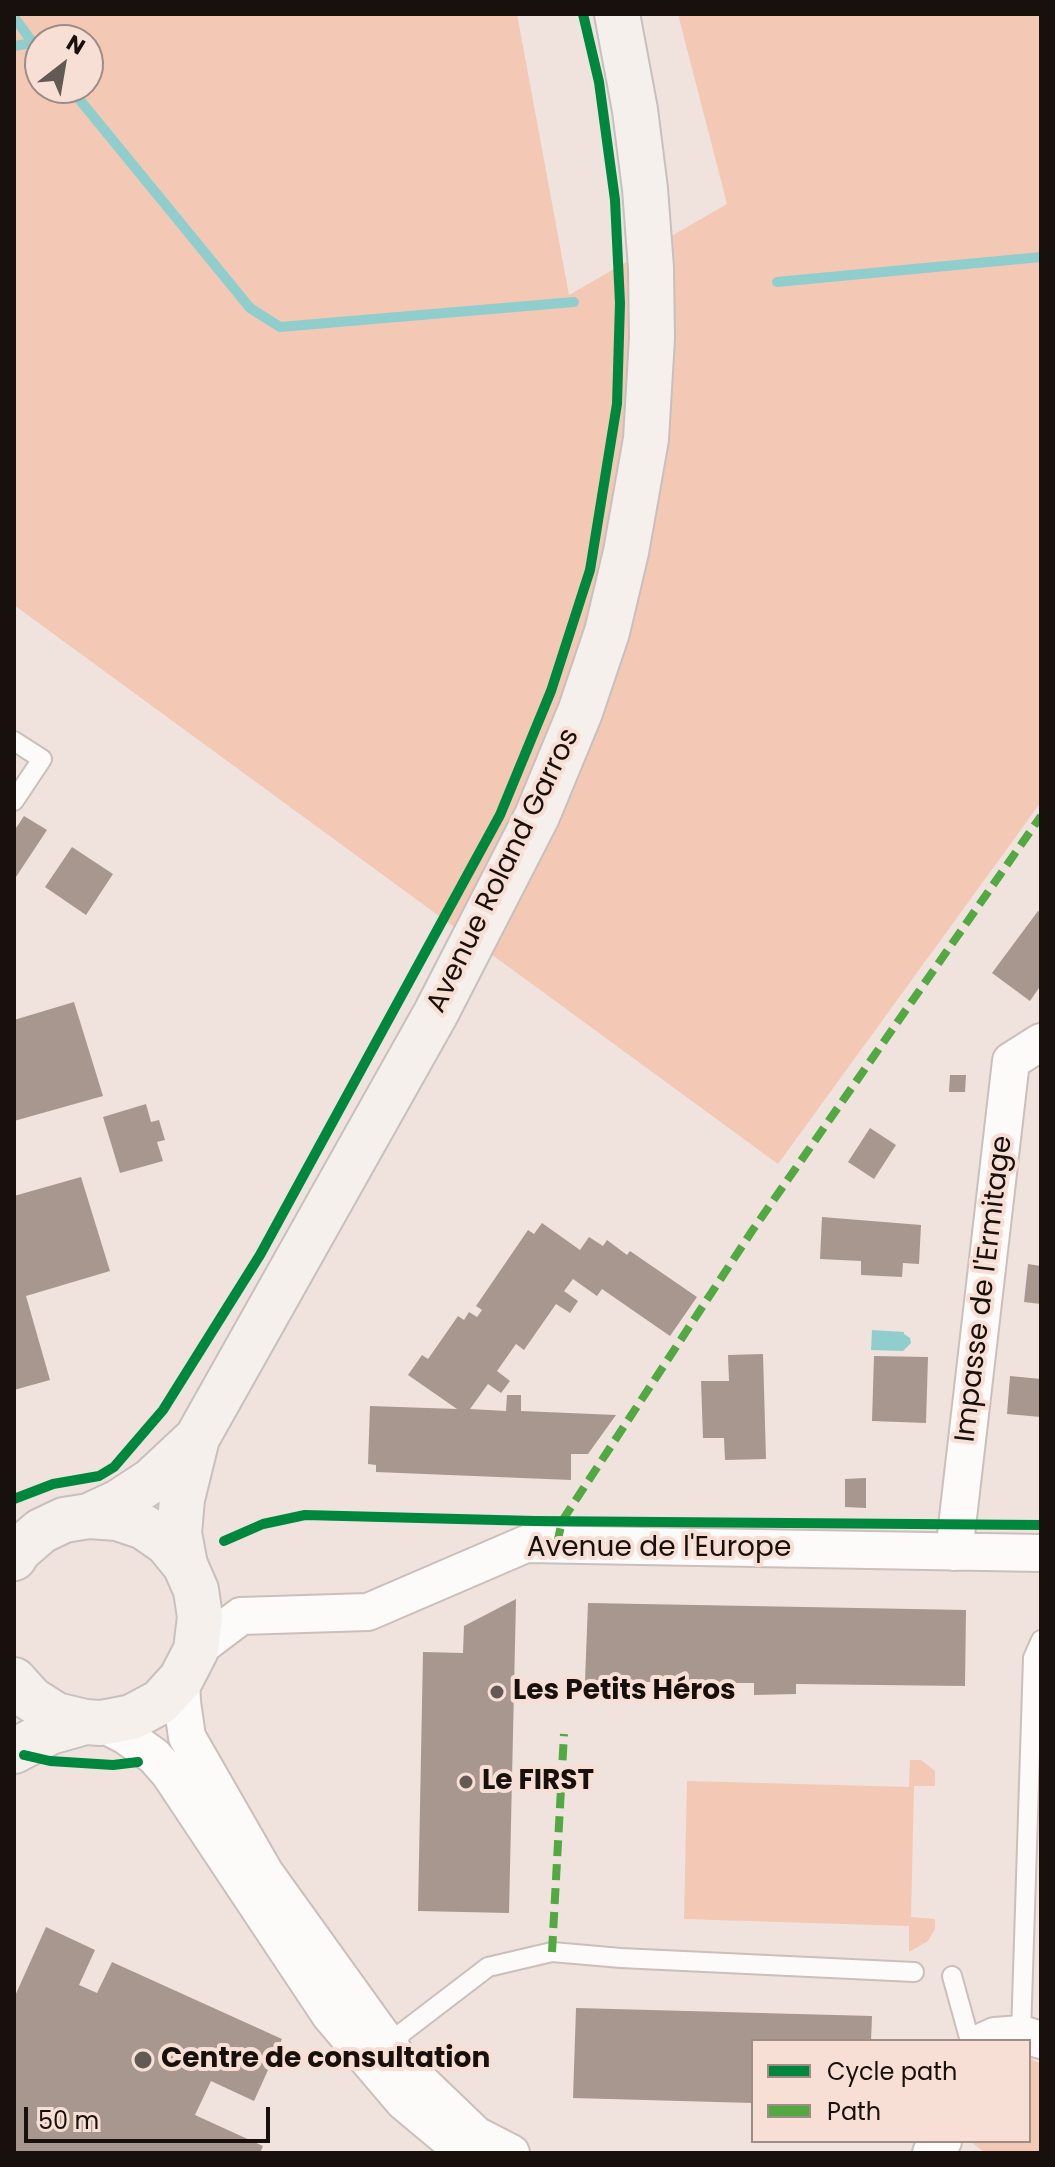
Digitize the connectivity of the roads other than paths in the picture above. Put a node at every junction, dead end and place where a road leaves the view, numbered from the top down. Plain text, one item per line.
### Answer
1 (617, 14) edge
2 (14, 741) edge
3 (14, 801) edge
4 (1041, 1042) edge
5 (197, 1438) junction
6 (89, 1516) junction
7 (954, 1552) junction
8 (1041, 1553) edge
9 (14, 1558) edge
10 (189, 1575) junction
11 (241, 1616) junction
12 (1041, 1640) edge
13 (189, 1664) junction
14 (14, 1680) edge
15 (93, 1722) junction
16 (14, 1751) edge
17 (914, 1972) dead end
18 (952, 1976) dead end
19 (1031, 2037) edge
20 (969, 2039) edge
21 (988, 2039) edge
22 (390, 2049) junction
23 (465, 2153) edge
24 (511, 2153) edge

1 - 5 main road, Avenue Roland Garros
2 - 3 lane
4 - 7 street, Impasse de l'Ermitage
5 - 6 main road, Avenue Roland Garros
5 - 10 main road, Avenue Roland Garros
6 - 9 main road
6 - 10 main road
7 - 8 street, Avenue de l'Europe
7 - 11 street, Avenue de l'Europe
10 - 11 street
10 - 13 main road, Avenue Roland Garros
11 - 13 street
12 - 19 lane
13 - 15 main road
13 - 22 street
14 - 15 main road
15 - 16 main road
15 - 23 street
17 - 22 lane
18 - 20 lane
19 - 21 street
22 - 24 street

